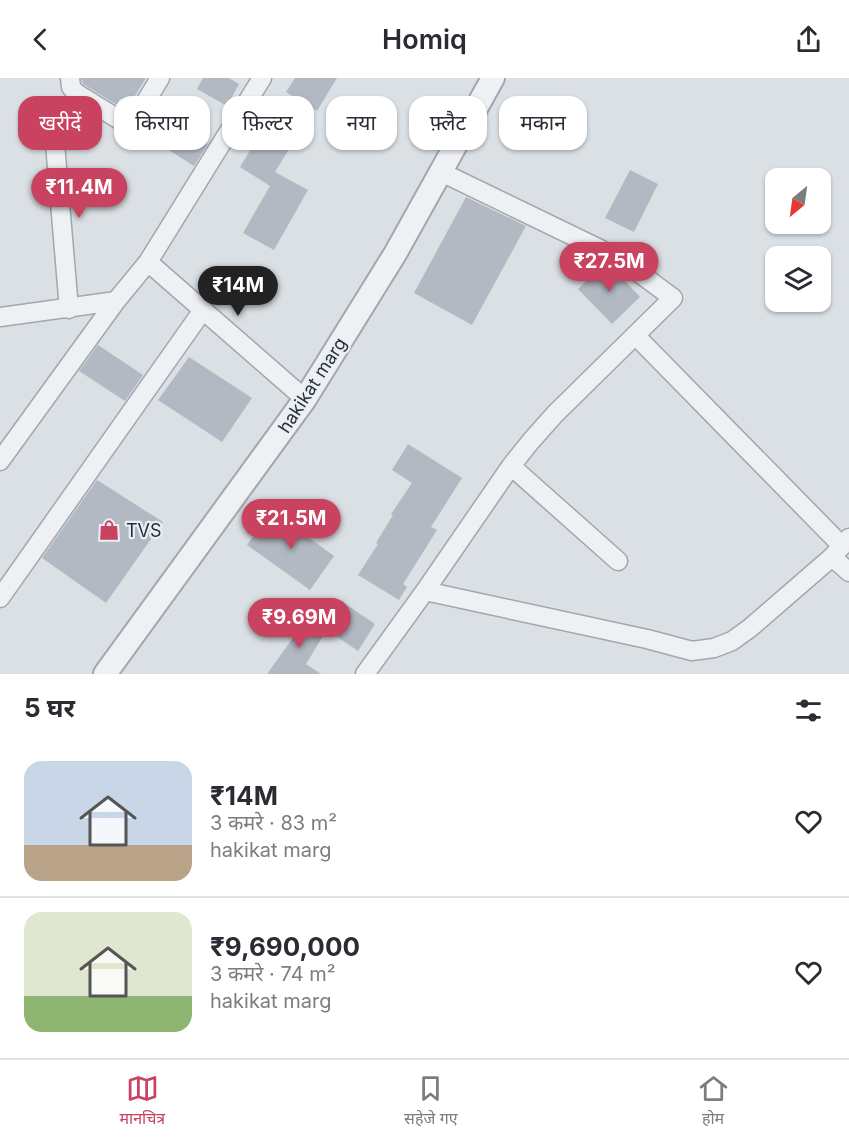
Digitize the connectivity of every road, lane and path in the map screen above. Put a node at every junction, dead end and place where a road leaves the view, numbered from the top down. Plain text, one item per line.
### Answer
1 (70, 78) edge
2 (160, 78) edge
3 (262, 78) edge
4 (493, 78) edge
5 (56, 150) edge
6 (441, 172) junction
7 (148, 262) junction
8 (116, 301) junction
9 (69, 309) junction
10 (203, 310) junction
11 (0, 317) edge
12 (635, 335) junction
13 (305, 399) junction
14 (0, 461) edge
15 (511, 466) junction
16 (841, 547) edge
17 (618, 561) dead end
18 (849, 572) edge
19 (425, 591) junction
20 (0, 598) edge
21 (105, 674) edge
22 (365, 674) edge

1 - 2 street
3 - 7 street
4 - 6 street, hakikat marg
5 - 9 street
6 - 12 street
6 - 13 street, hakikat marg
7 - 8 street
7 - 10 street
8 - 9 street
8 - 14 street
9 - 11 street
10 - 13 street
10 - 20 street
12 - 15 street
12 - 16 street
13 - 21 street, hakikat marg
15 - 17 street
15 - 19 street
16 - 18 street
16 - 19 street
19 - 22 street

